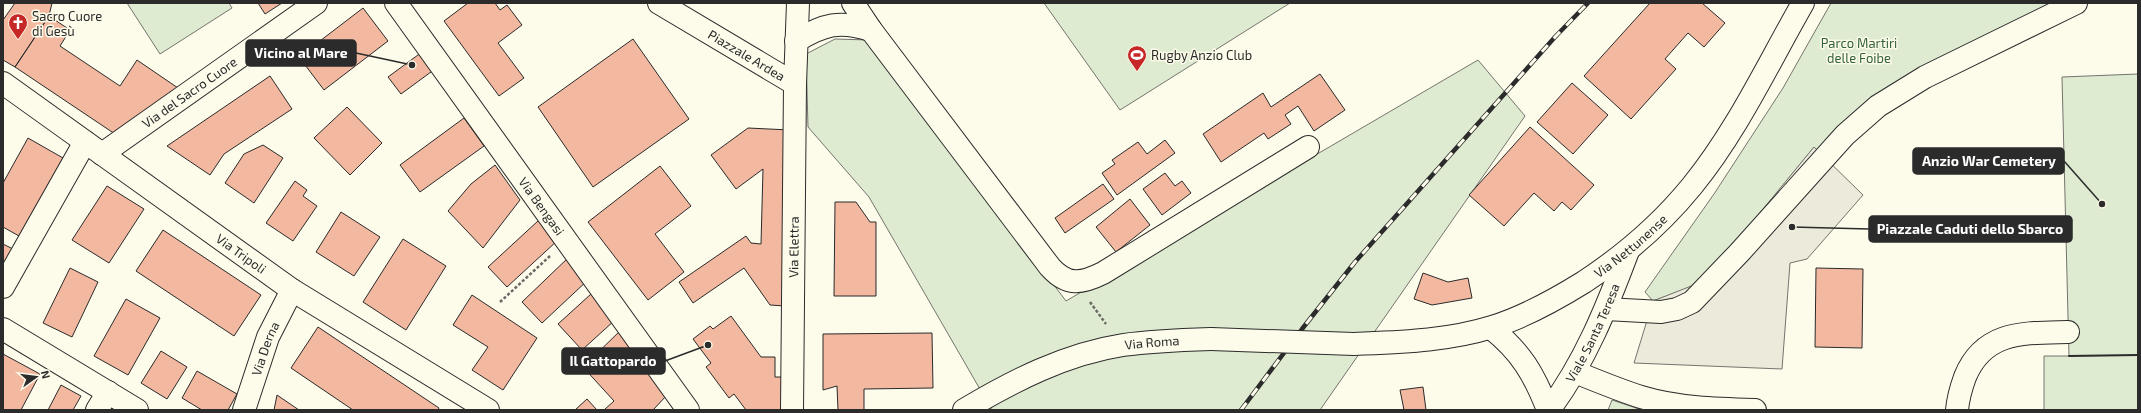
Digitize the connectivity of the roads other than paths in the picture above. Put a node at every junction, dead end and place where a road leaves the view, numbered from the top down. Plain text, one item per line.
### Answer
1 (316, 3) edge
2 (396, 3) edge
3 (798, 3) edge
4 (853, 3) edge
5 (1803, 3) edge
6 (2076, 3) edge
7 (673, 6) edge
8 (871, 30) junction
9 (796, 41) junction
10 (3, 83) edge
11 (795, 84) junction
12 (1308, 147) dead end
13 (94, 148) junction
14 (1628, 251) junction
15 (3, 286) edge
16 (292, 290) junction
17 (1606, 310) junction
18 (1491, 328) junction
19 (3, 329) edge
20 (2068, 332) dead end
21 (1354, 344) joint
22 (1575, 372) junction
23 (103, 401) edge
24 (680, 407) edge
25 (137, 410) edge
26 (244, 410) edge
27 (488, 410) edge
28 (792, 410) edge
29 (964, 410) edge
30 (1549, 410) edge
31 (1755, 410) edge
32 (1957, 410) edge

1 - 13 street, Via del Sacro Cuore
2 - 24 street, Via Bengasi
3 - 9 street, Piazzale Ardea
4 - 8 street
5 - 14 street, Via Nettunense
6 - 17 street
7 - 11 street, Piazzale Ardea
8 - 9 street
8 - 12 street
9 - 11 street, Piazzale Ardea
10 - 13 street, Via Tripoli
11 - 28 street, Via Elettra
13 - 15 street, Via del Sacro Cuore
13 - 16 street, Via Tripoli
14 - 17 street, Viale Santa Teresa
14 - 18 street, Via Nettunense
16 - 26 street, Via Derna
16 - 27 street, Via Tripoli
17 - 22 street, Viale Santa Teresa
18 - 21 street, Via Nettunense
18 - 30 street, Viale Santa Teresa
19 - 23 street
20 - 32 street
21 - 29 street, Via Roma, bridge
22 - 30 street, Viale Santa Teresa
22 - 31 street
23 - 25 street

